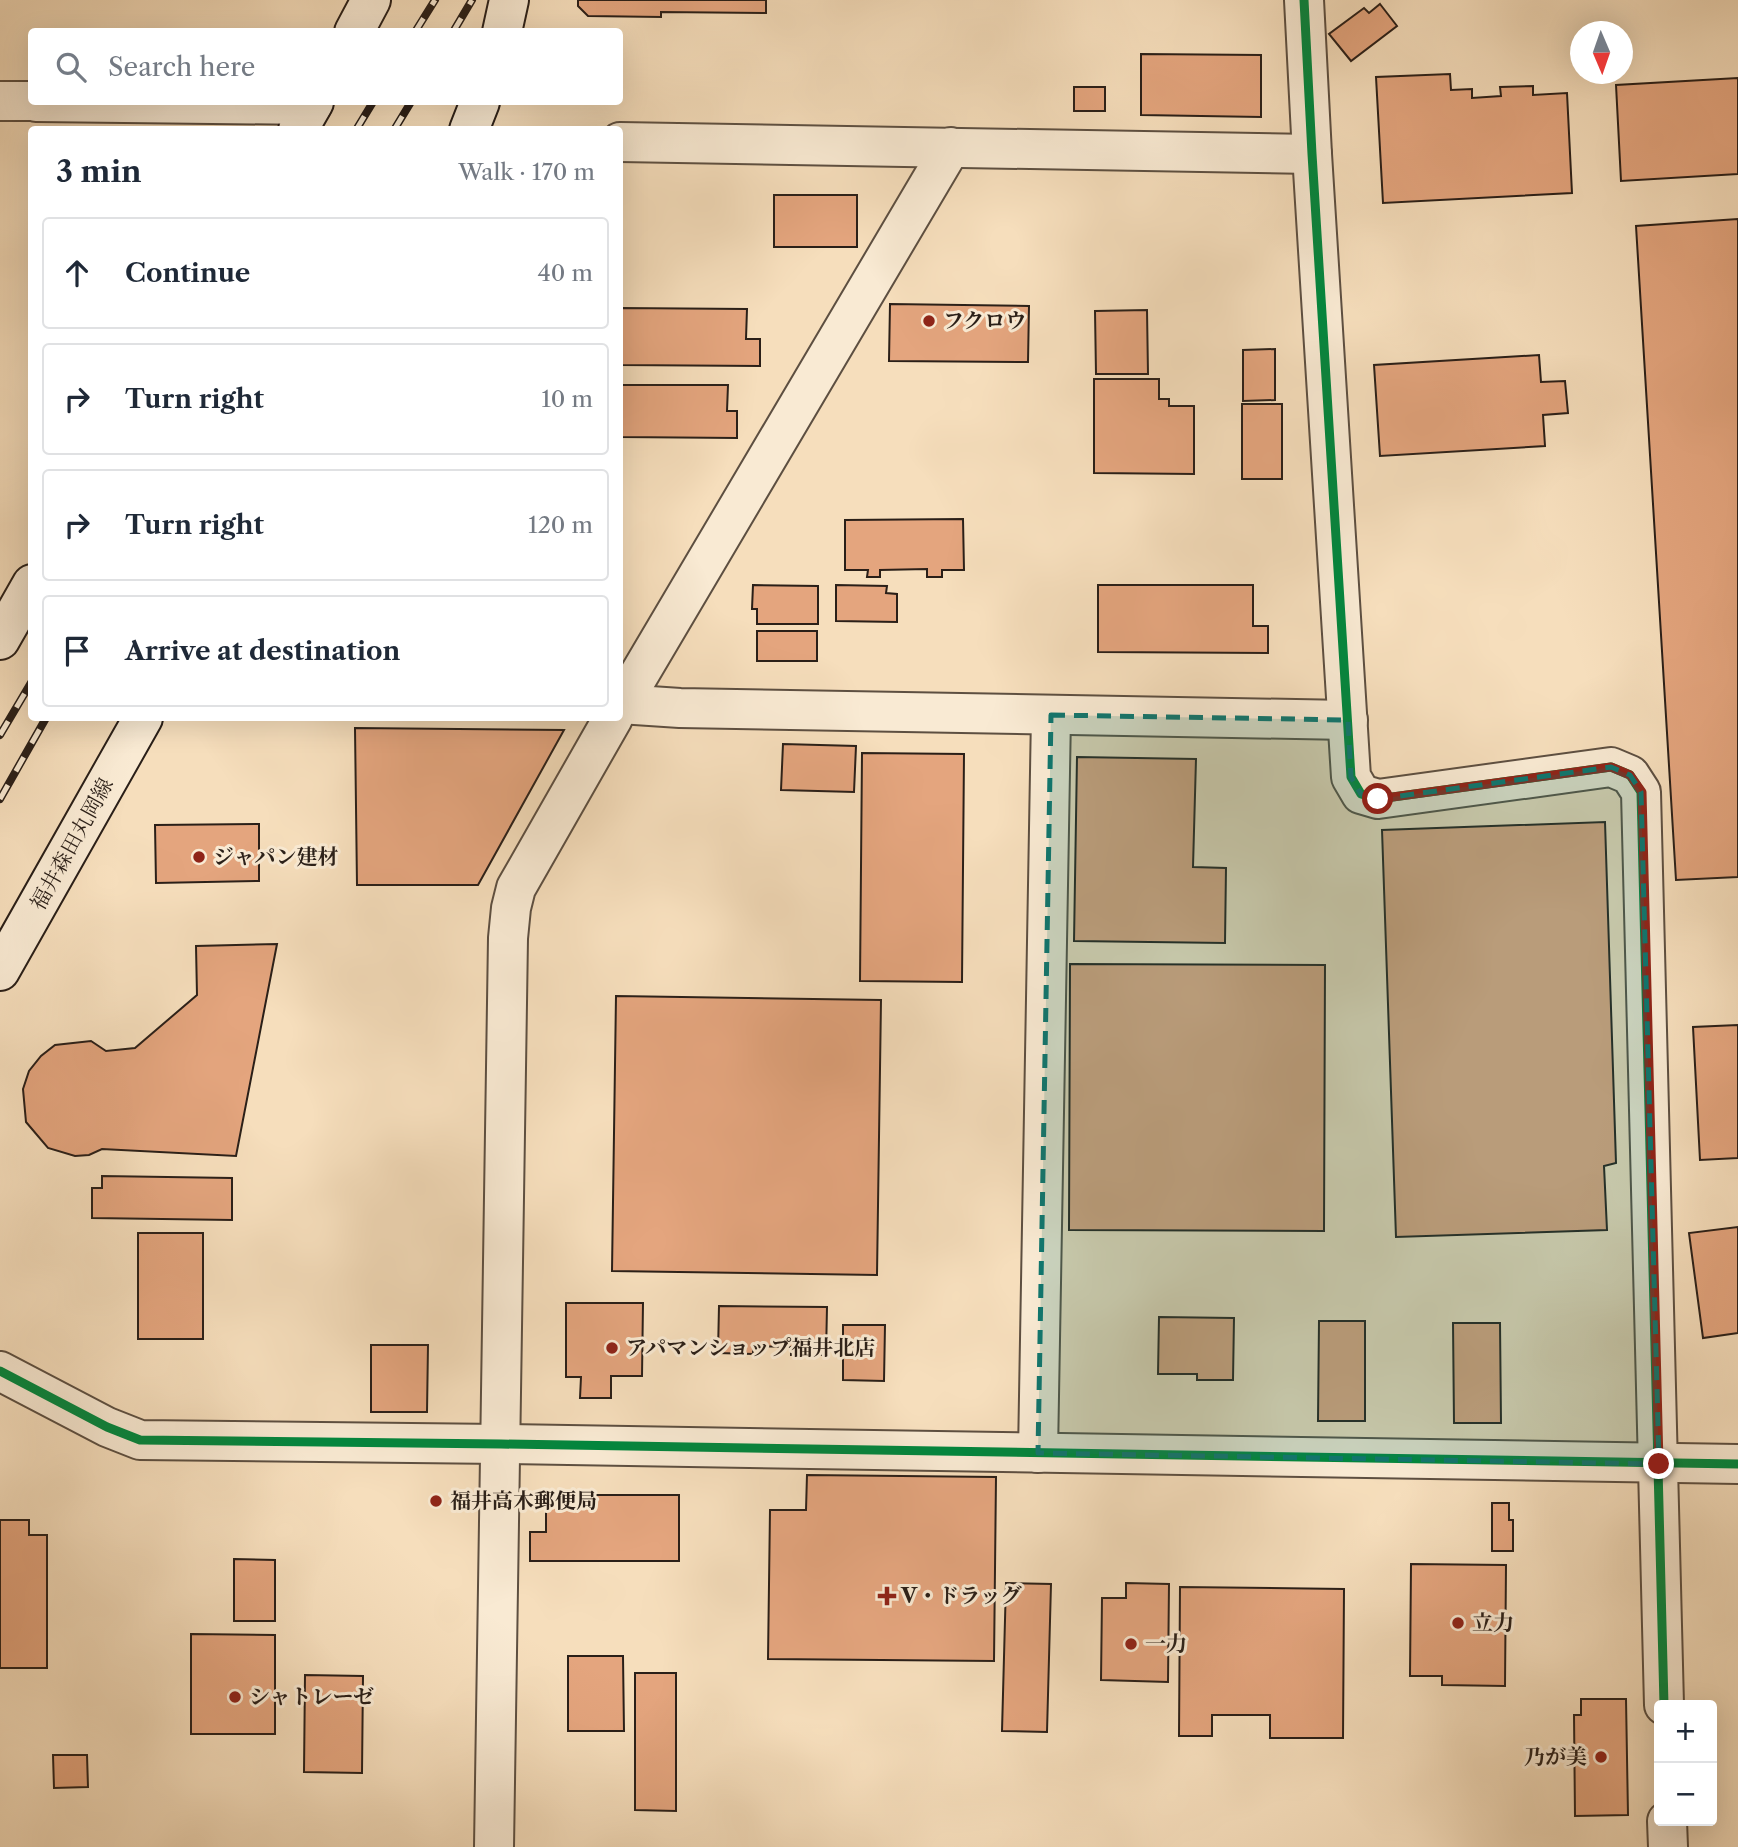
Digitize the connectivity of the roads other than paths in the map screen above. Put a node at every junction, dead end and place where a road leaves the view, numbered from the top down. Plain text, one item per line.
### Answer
1 (371, 0) edge
2 (509, 0) edge
3 (1304, 0) edge
4 (356, 28) edge
5 (503, 28) edge
6 (0, 101) edge
7 (28, 102) edge
8 (116, 105) edge
9 (479, 105) edge
10 (308, 112) edge
11 (471, 126) edge
12 (623, 142) edge
13 (951, 147) junction
14 (1312, 154) junction
15 (28, 591) edge
16 (0, 640) edge
17 (623, 700) edge
18 (623, 708) edge
19 (1051, 715) junction
20 (1348, 720) junction
21 (141, 721) edge
22 (611, 721) edge
23 (0, 971) edge
24 (0, 1371) edge
25 (501, 1444) junction
26 (1038, 1453) junction
27 (1659, 1464) junction
28 (1738, 1464) edge
29 (1664, 1700) edge
30 (1667, 1826) edge
31 (494, 1847) edge
32 (1668, 1847) edge

1 - 4 street
2 - 5 street
3 - 14 street
6 - 7 street
8 - 10 street
9 - 11 street
12 - 13 street
13 - 14 street
13 - 17 street
14 - 20 street
15 - 16 street
18 - 19 street
19 - 20 street
19 - 26 street
20 - 27 street
21 - 23 street, 福井森田丸岡線
22 - 25 street
24 - 25 street
25 - 26 street
25 - 31 street
26 - 27 street
27 - 28 street
27 - 29 street
30 - 32 street

